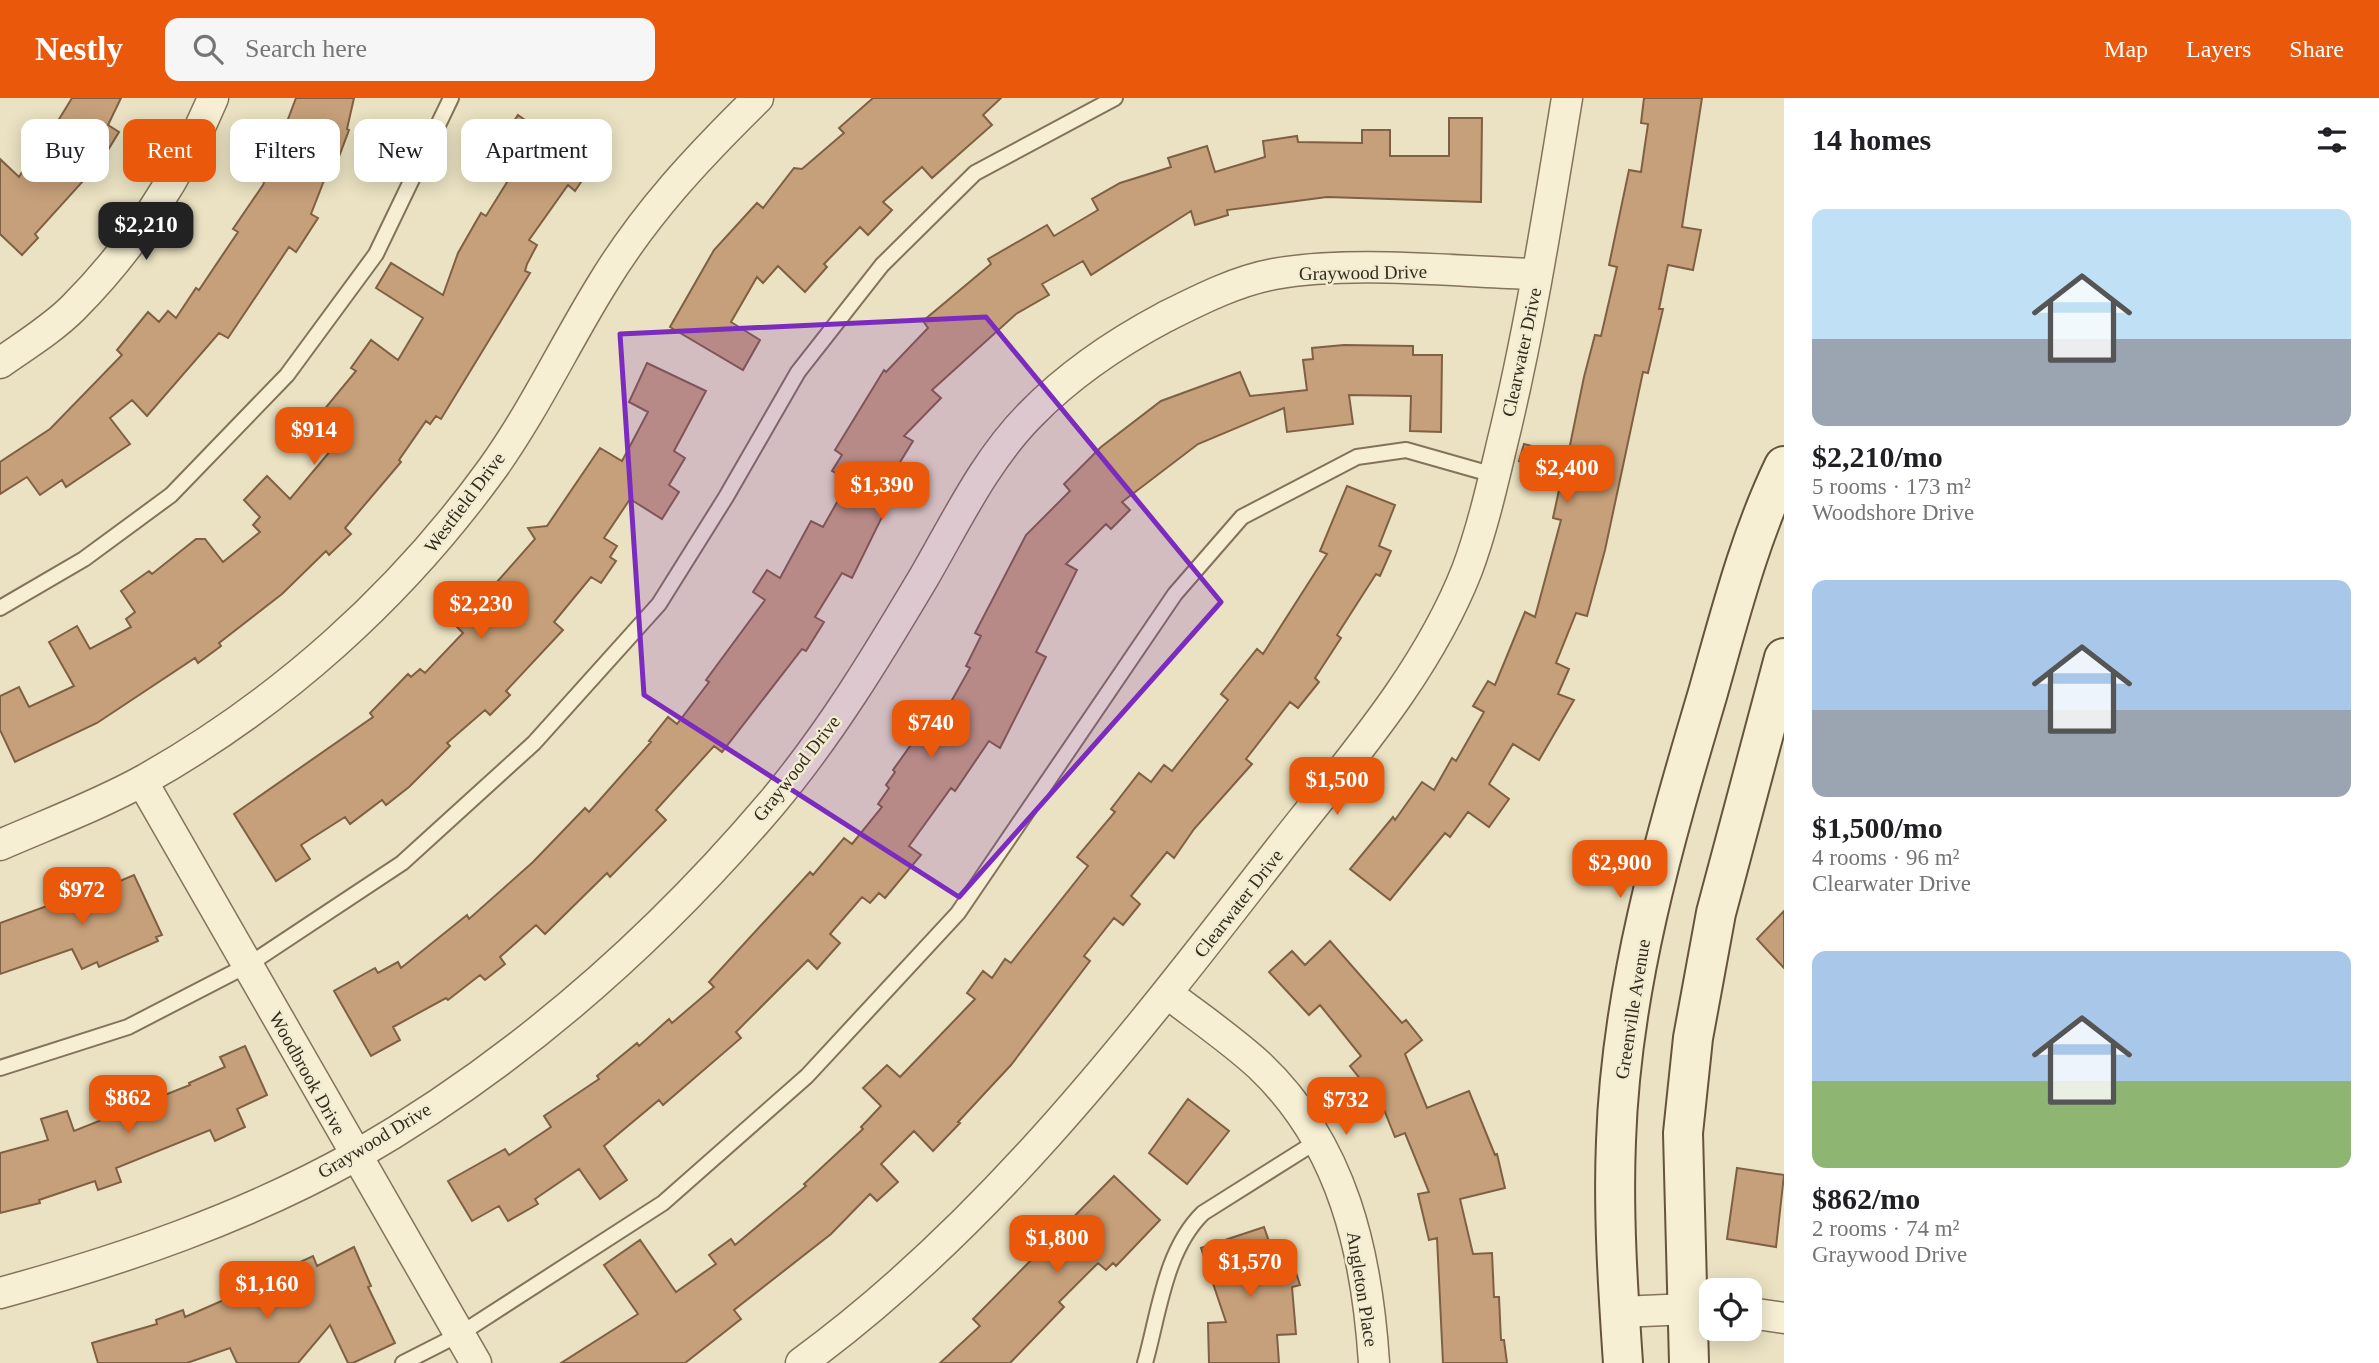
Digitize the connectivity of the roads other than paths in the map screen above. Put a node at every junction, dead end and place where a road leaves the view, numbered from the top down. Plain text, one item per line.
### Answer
1 (213, 98) edge
2 (451, 98) edge
3 (758, 98) edge
4 (1115, 98) edge
5 (1567, 98) edge
6 (1538, 274) junction
7 (0, 363) edge
8 (1784, 466) edge
9 (1494, 475) junction
10 (0, 608) edge
11 (1784, 658) edge
12 (142, 781) junction
13 (0, 845) edge
14 (248, 965) junction
15 (1167, 993) junction
16 (0, 1068) edge
17 (1319, 1140) junction
18 (355, 1155) junction
19 (0, 1293) edge
20 (1699, 1308) edge
21 (1620, 1312) junction
22 (1762, 1315) edge
23 (1784, 1318) edge
24 (460, 1334) junction
25 (403, 1363) edge
26 (476, 1363) edge
27 (801, 1363) edge
28 (1145, 1363) edge
29 (1374, 1363) edge
30 (1623, 1363) edge
31 (1689, 1363) edge

1 - 7 street
2 - 10 lane
3 - 12 street, Westfield Drive
4 - 14 lane
5 - 6 street, Clearwater Drive
6 - 9 street, Clearwater Drive
6 - 18 street, Graywood Drive
8 - 21 main road, Greenville Avenue
9 - 15 street, Clearwater Drive
9 - 24 lane
11 - 20 main road
12 - 13 street, Westfield Drive
12 - 14 street, Woodbrook Drive
14 - 16 lane
14 - 18 street, Woodbrook Drive
15 - 17 street, Angleton Place
15 - 27 street, Clearwater Drive
17 - 28 lane
17 - 29 street, Angleton Place
18 - 19 street, Graywood Drive
18 - 24 street, Woodbrook Drive
20 - 21 street
20 - 31 main road
21 - 30 main road, Greenville Avenue
22 - 23 street
24 - 25 lane
24 - 26 street, Woodbrook Drive

